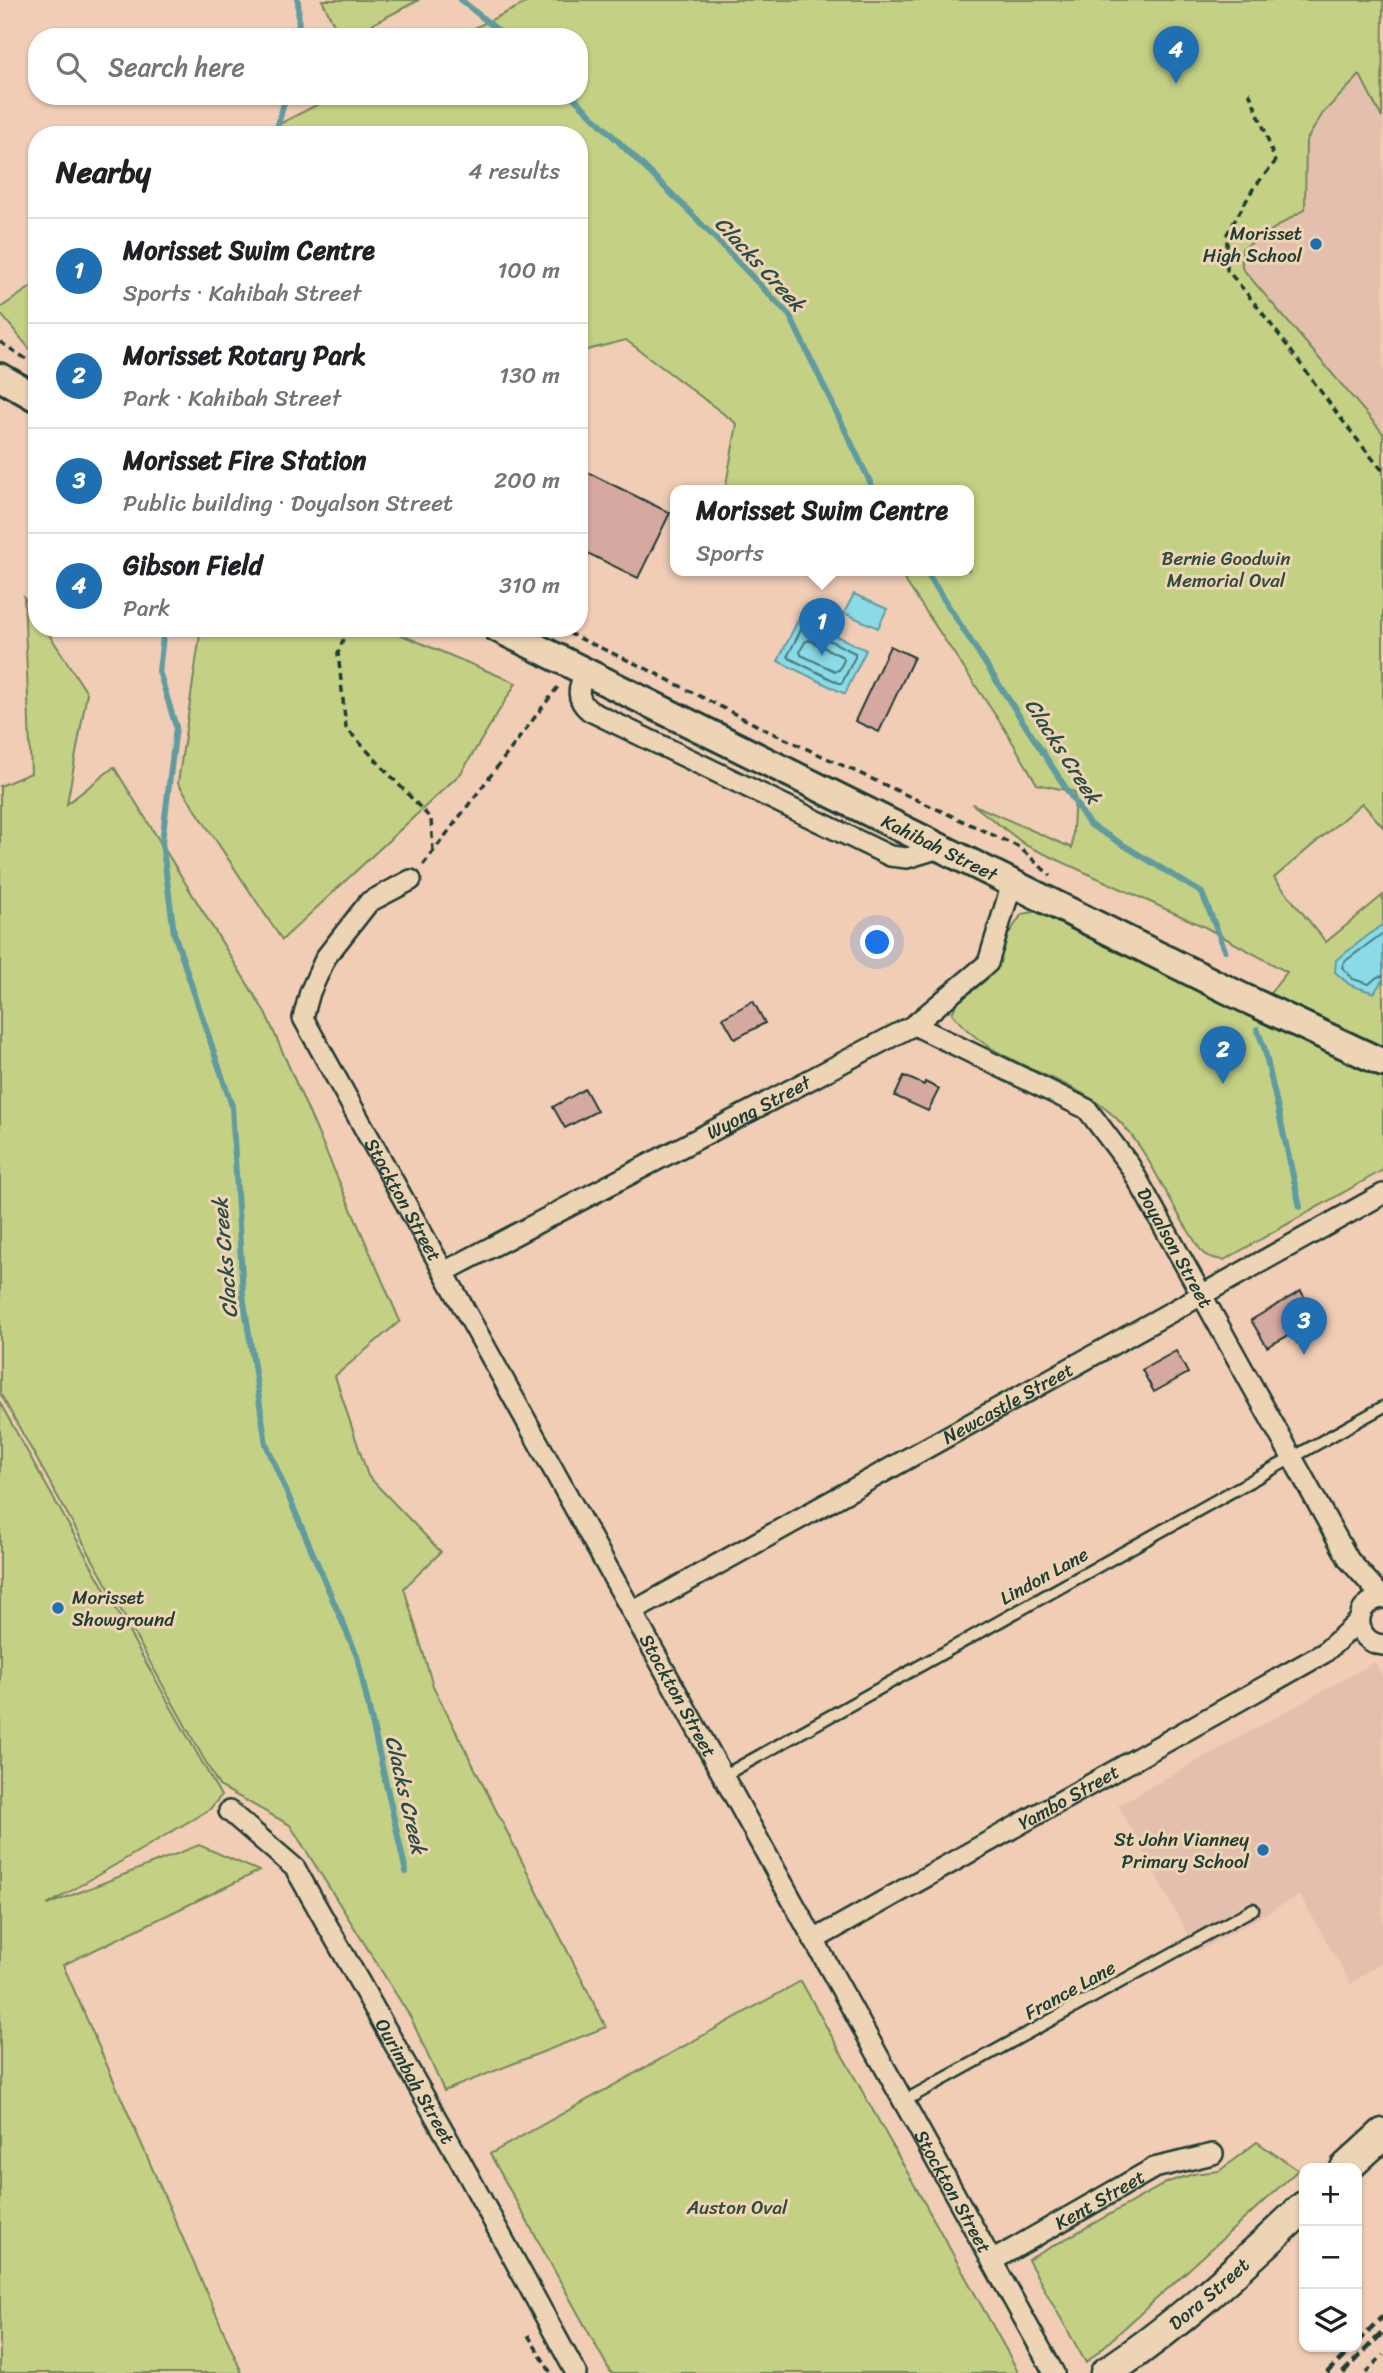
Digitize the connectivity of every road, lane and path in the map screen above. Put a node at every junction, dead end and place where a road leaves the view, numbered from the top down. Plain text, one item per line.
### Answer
1 (1249, 92) dead end
2 (0, 342) edge
3 (28, 360) edge
4 (0, 377) edge
5 (28, 393) edge
6 (1383, 471) edge
7 (344, 637) edge
8 (515, 637) edge
9 (576, 637) edge
10 (580, 669) junction
11 (433, 853) junction
12 (1055, 879) dead end
13 (411, 880) joint
14 (1012, 883) junction
15 (914, 1025) junction
16 (1383, 1063) edge
17 (1383, 1194) edge
18 (444, 1272) junction
19 (1202, 1295) junction
20 (1383, 1407) edge
21 (1293, 1458) junction
22 (1349, 1560) junction
23 (1383, 1598) edge
24 (632, 1612) junction
25 (1361, 1616) junction
26 (1380, 1644) edge
27 (1324, 1653) junction
28 (723, 1776) junction
29 (229, 1811) dead end
30 (1253, 1909) dead end
31 (814, 1940) junction
32 (904, 2101) junction
33 (1383, 2134) edge
34 (1213, 2154) dead end
35 (1351, 2163) edge
36 (1299, 2212) edge
37 (992, 2261) junction
38 (528, 2335) dead end
39 (1383, 2355) edge
40 (551, 2373) edge
41 (576, 2373) edge
42 (1054, 2373) edge
43 (1106, 2373) edge
44 (1366, 2373) edge

1 - 6 path
2 - 3 path
4 - 5 street
7 - 11 path
8 - 10 street, Kahibah Street
9 - 12 path
10 - 11 path
10 - 14 street, Kahibah Street
11 - 13 path
13 - 18 street, Stockton Street
14 - 15 street, Wyong Street
14 - 16 street, Kahibah Street
15 - 18 street, Wyong Street
15 - 19 street, Doyalson Street
17 - 19 street, Newcastle Street
18 - 24 street, Stockton Street
19 - 21 street, Doyalson Street
19 - 24 street, Newcastle Street
20 - 21 lane, Lindon Lane
21 - 22 street, Doyalson Street
21 - 28 lane, Lindon Lane
22 - 23 street, Doyalson Street
22 - 25 street, Doyalson Street
23 - 25 street, Doyalson Street
24 - 28 street, Stockton Street
25 - 26 street, Doyalson Street
25 - 27 street, Yambo Street
26 - 27 street, Yambo Street
27 - 31 street, Yambo Street
28 - 31 street, Stockton Street
29 - 41 street, Ourimbah Street
30 - 32 lane, France Lane
31 - 32 street, Stockton Street
32 - 37 street, Stockton Street
33 - 35 main road
34 - 37 street, Kent Street
36 - 43 main road, Dora Street
37 - 42 street, Stockton Street
38 - 40 path
39 - 44 path

